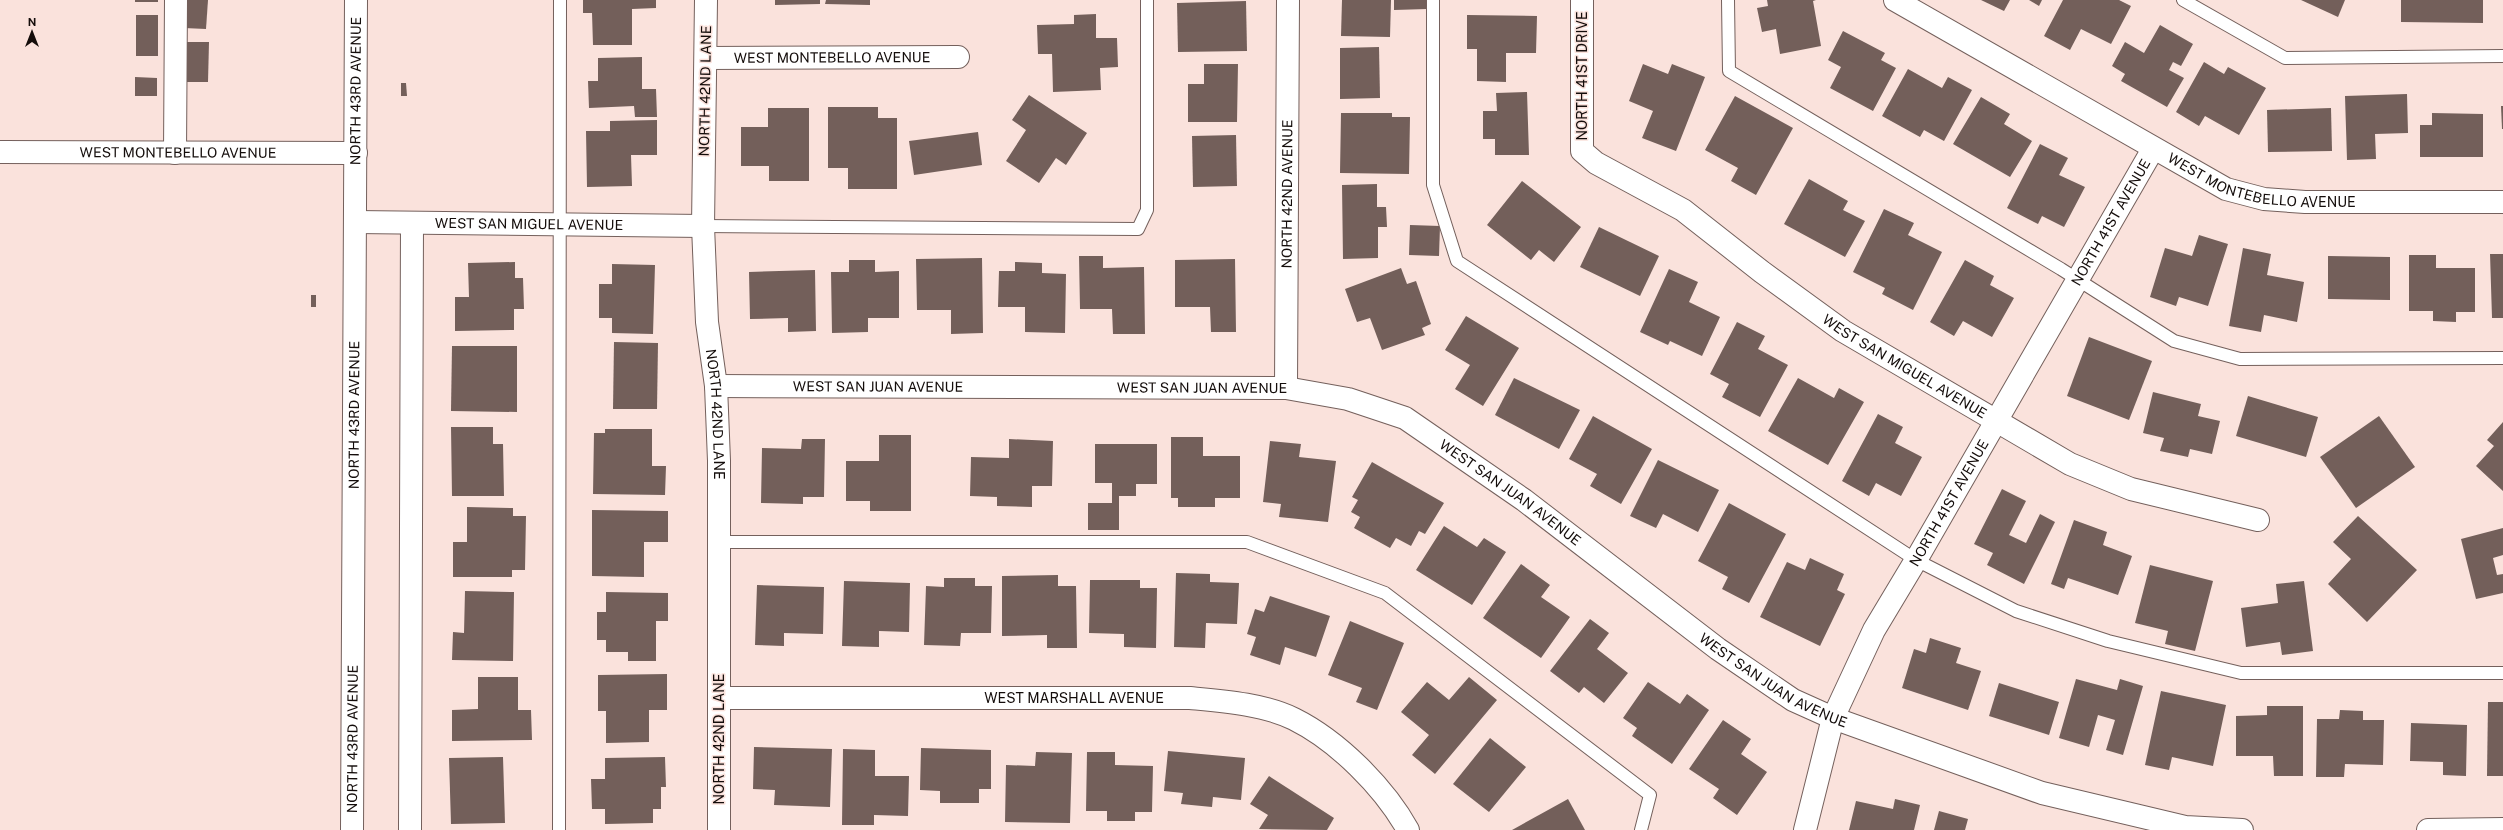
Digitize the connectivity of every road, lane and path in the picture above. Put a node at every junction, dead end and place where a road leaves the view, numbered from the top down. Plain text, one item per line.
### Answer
1 (176, 0) edge
2 (356, 0) edge
3 (560, 0) edge
4 (706, 0) edge
5 (1147, 0) edge
6 (1288, 0) edge
7 (1433, 0) edge
8 (1582, 0) edge
9 (1728, 0) edge
10 (1895, 0) edge
11 (2183, 0) edge
12 (2503, 56) edge
13 (958, 57) dead end
14 (706, 58) junction
15 (2153, 150) junction
16 (0, 152) edge
17 (1582, 152) joint
18 (175, 153) junction
19 (356, 153) junction
20 (2503, 202) edge
21 (356, 222) junction
22 (412, 223) junction
23 (560, 224) junction
24 (703, 226) junction
25 (2077, 278) junction
26 (2503, 358) edge
27 (716, 386) junction
28 (1286, 388) junction
29 (1996, 421) junction
30 (2258, 520) dead end
31 (720, 542) junction
32 (1916, 560) junction
33 (2503, 673) edge
34 (719, 698) junction
35 (1833, 718) junction
36 (2503, 829) edge
37 (352, 830) edge
38 (410, 830) edge
39 (559, 830) edge
40 (719, 830) edge
41 (1408, 830) edge
42 (1641, 830) edge
43 (1805, 830) edge
44 (2242, 830) edge
45 (2428, 830) edge

1 - 18 street
2 - 19 street, NORTH 43RD AVENUE
3 - 23 lane
4 - 14 street, NORTH 42ND LANE
5 - 24 lane
6 - 28 street, NORTH 42ND AVENUE
7 - 32 lane
8 - 17 street, NORTH 41ST DRIVE
9 - 25 lane
10 - 15 street, WEST MONTEBELLO AVENUE
11 - 12 lane
13 - 14 street, WEST MONTEBELLO AVENUE
14 - 24 street, NORTH 42ND LANE
15 - 20 street, WEST MONTEBELLO AVENUE
15 - 25 street, NORTH 41ST AVENUE
16 - 18 street, WEST MONTEBELLO AVENUE
17 - 29 street, WEST SAN MIGUEL AVENUE
18 - 19 street, WEST MONTEBELLO AVENUE
19 - 21 street, NORTH 43RD AVENUE
21 - 22 street, WEST SAN MIGUEL AVENUE
21 - 37 street, NORTH 43RD AVENUE
22 - 23 street, WEST SAN MIGUEL AVENUE
22 - 38 street
23 - 24 street, WEST SAN MIGUEL AVENUE
23 - 39 lane
24 - 27 street, NORTH 42ND LANE
25 - 26 lane
25 - 29 street, NORTH 41ST AVENUE
27 - 28 street, WEST SAN JUAN AVENUE
27 - 31 street, NORTH 42ND LANE
28 - 35 street, WEST SAN JUAN AVENUE
29 - 30 street, WEST SAN MIGUEL AVENUE
29 - 32 street, NORTH 41ST AVENUE
31 - 34 street, NORTH 42ND LANE
31 - 42 lane
32 - 33 lane
32 - 35 street, NORTH 41ST AVENUE
34 - 40 street, NORTH 42ND LANE
34 - 41 street, WEST MARSHALL AVENUE
35 - 43 street, NORTH 41ST AVENUE
35 - 44 street, WEST SAN JUAN AVENUE
36 - 45 street

